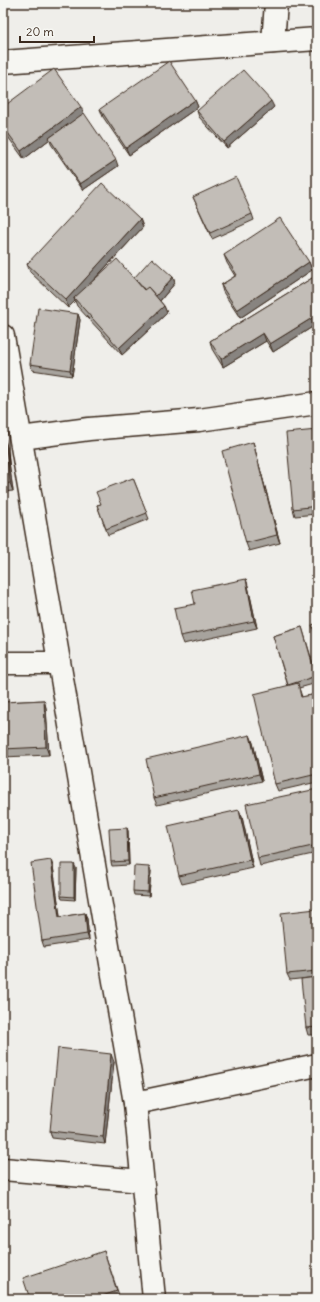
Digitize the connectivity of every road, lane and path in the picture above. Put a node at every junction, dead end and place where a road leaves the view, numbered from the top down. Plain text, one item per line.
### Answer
1 (276, 3) edge
2 (317, 39) edge
3 (273, 42) junction
4 (3, 62) edge
5 (3, 336) edge
6 (317, 403) edge
7 (20, 438) junction
8 (3, 663) edge
9 (58, 663) junction
10 (317, 1066) edge
11 (135, 1103) junction
12 (3, 1169) edge
13 (142, 1181) junction
14 (154, 1299) edge

1 - 3 street
2 - 3 street
3 - 4 street
5 - 7 street
6 - 7 street
7 - 9 street
8 - 9 street
9 - 11 street
10 - 11 street
11 - 13 street
12 - 13 street
13 - 14 street

